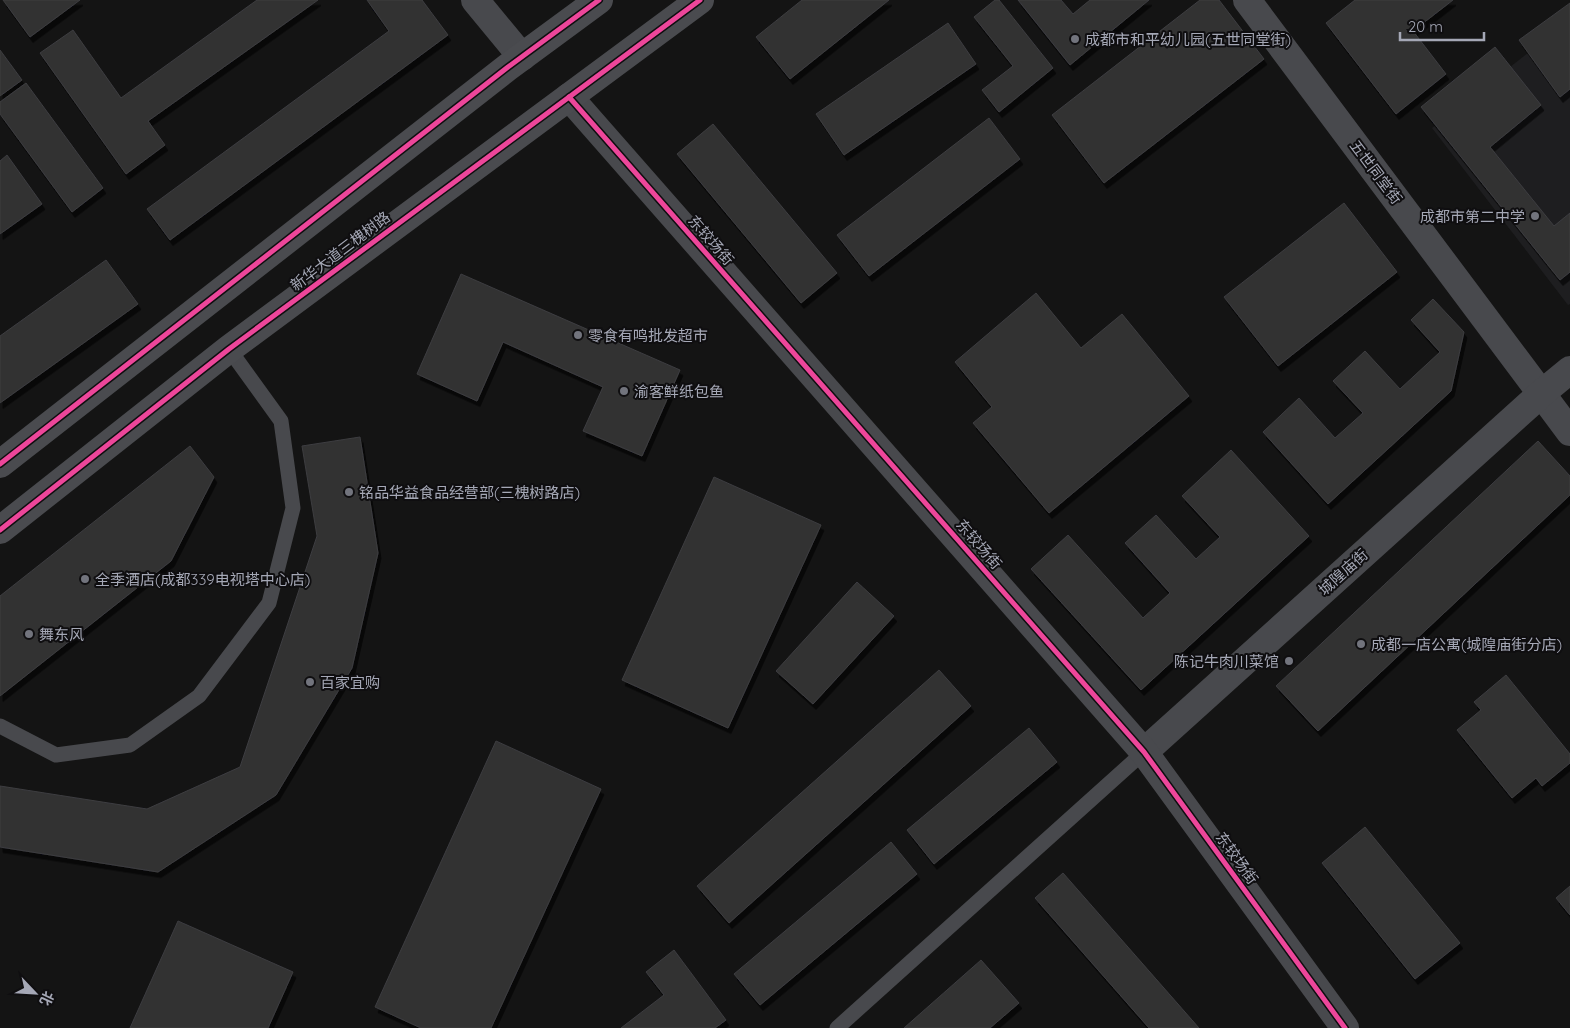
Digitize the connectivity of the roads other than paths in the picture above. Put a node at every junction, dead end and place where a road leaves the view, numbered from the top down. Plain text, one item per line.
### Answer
1 (475, 0) edge
2 (599, 0) edge
3 (700, 0) edge
4 (1247, 0) edge
5 (522, 57) junction
6 (569, 97) junction
7 (229, 349) junction
8 (1570, 370) edge
9 (1542, 393) junction
10 (1570, 432) edge
11 (0, 464) edge
12 (0, 530) edge
13 (0, 726) edge
14 (1144, 752) junction
15 (837, 1028) edge
16 (1345, 1028) edge

1 - 5 street
2 - 5 main road
3 - 6 main road, 新华大道三槐树路
4 - 9 street, 五世同堂街
5 - 11 main road
6 - 7 main road, 新华大道三槐树路
6 - 14 street, 东较场街
7 - 12 main road, 新华大道三槐树路
7 - 13 lane
8 - 9 street, 城隍庙街
9 - 10 street, 五世同堂街
9 - 14 street, 城隍庙街
14 - 15 lane
14 - 16 street, 东较场街

